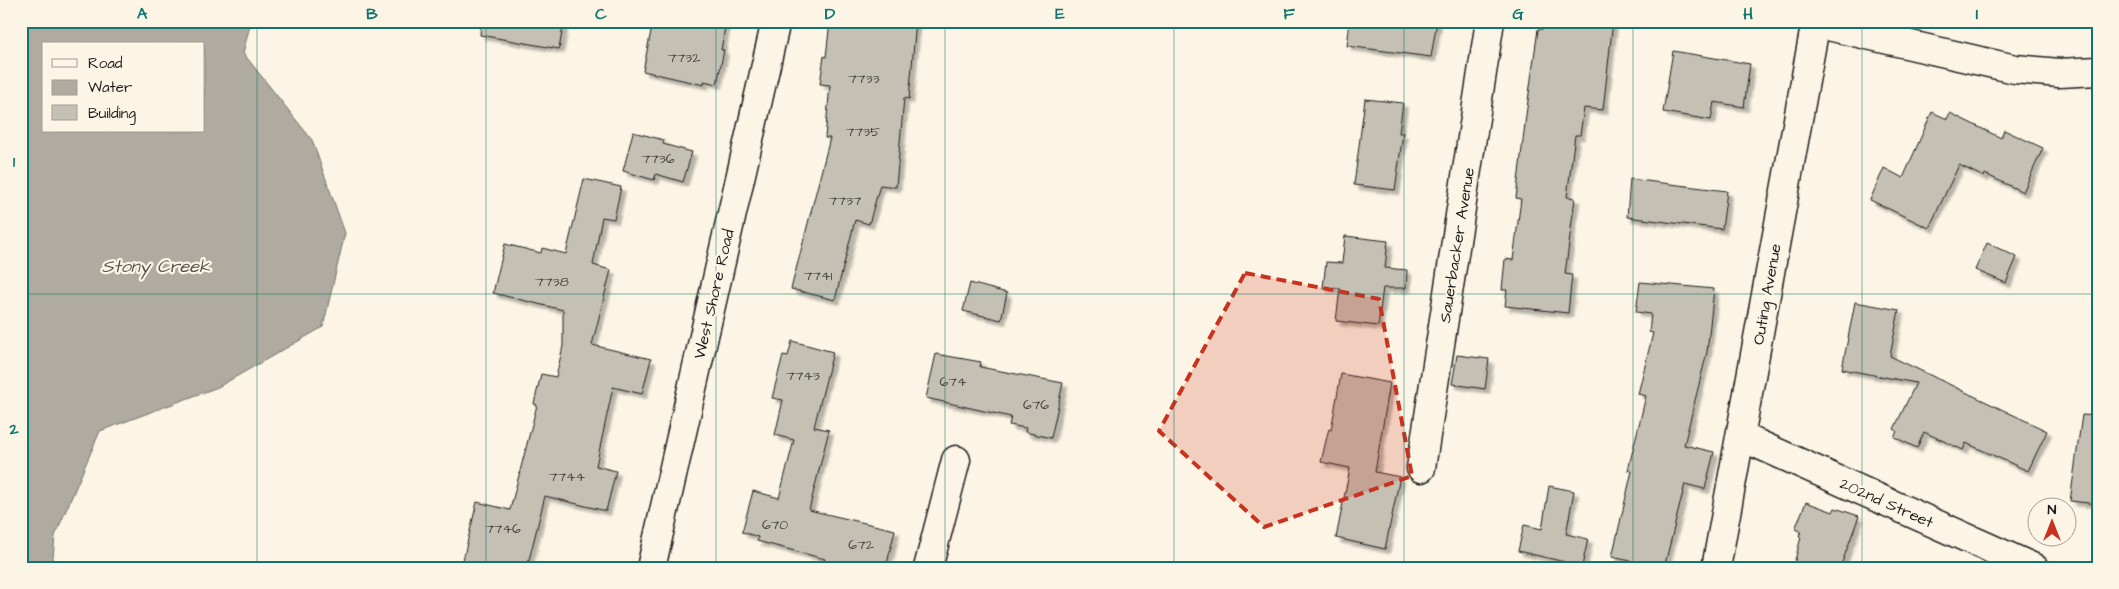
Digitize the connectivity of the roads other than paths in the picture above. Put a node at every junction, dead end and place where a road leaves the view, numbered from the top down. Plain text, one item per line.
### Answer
1 (776, 21) edge
2 (1490, 21) edge
3 (1816, 22) edge
4 (2098, 71) edge
5 (1740, 437) junction
6 (956, 460) dead end
7 (1421, 468) dead end
8 (651, 568) edge
9 (928, 568) edge
10 (1716, 568) edge
11 (2034, 568) edge

1 - 8 street, West Shore Road
2 - 7 street, Sauerbacker Avenue
3 - 4 street
3 - 5 street, Outing Avenue
5 - 10 street, Outing Avenue
5 - 11 street, 202nd Street
6 - 9 street

